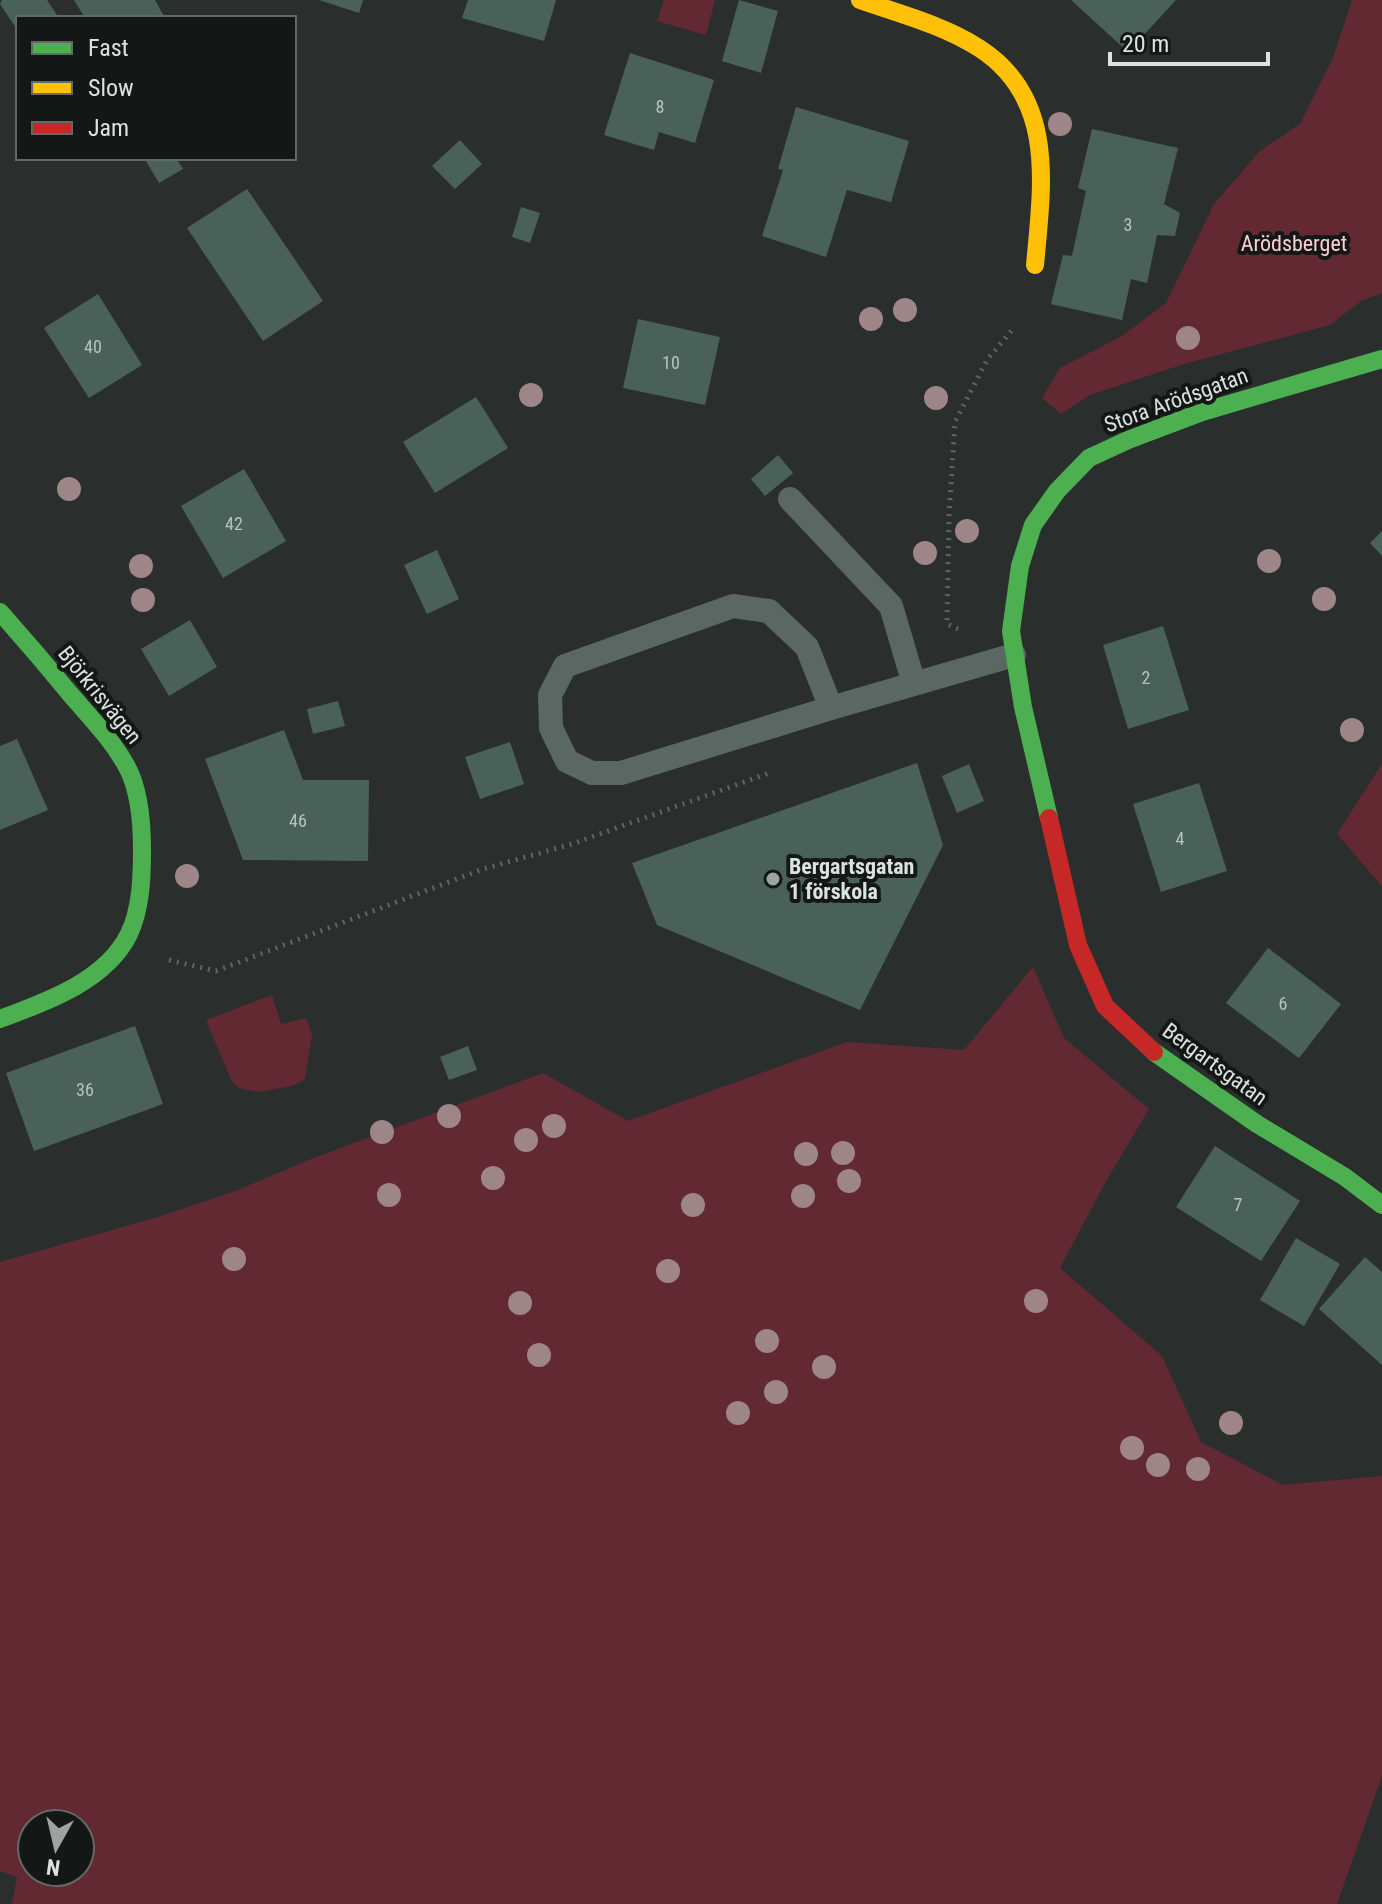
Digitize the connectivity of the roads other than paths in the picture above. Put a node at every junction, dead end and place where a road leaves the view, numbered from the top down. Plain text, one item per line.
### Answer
1 (860, 0) edge
2 (1035, 265) dead end
3 (1382, 359) edge
4 (790, 499) dead end
5 (0, 612) edge
6 (1014, 655) junction
7 (914, 684) junction
8 (1018, 684) joint
9 (831, 708) junction
10 (0, 1019) edge
11 (1382, 1205) edge

1 - 2 street
3 - 6 street, Stora Arödsgatan
4 - 7 lane
5 - 10 street, Björkrisvägen
6 - 7 lane
6 - 8 street, Stora Arödsgatan
7 - 9 lane
8 - 11 street, Bergartsgatan
9 - 9 lane

